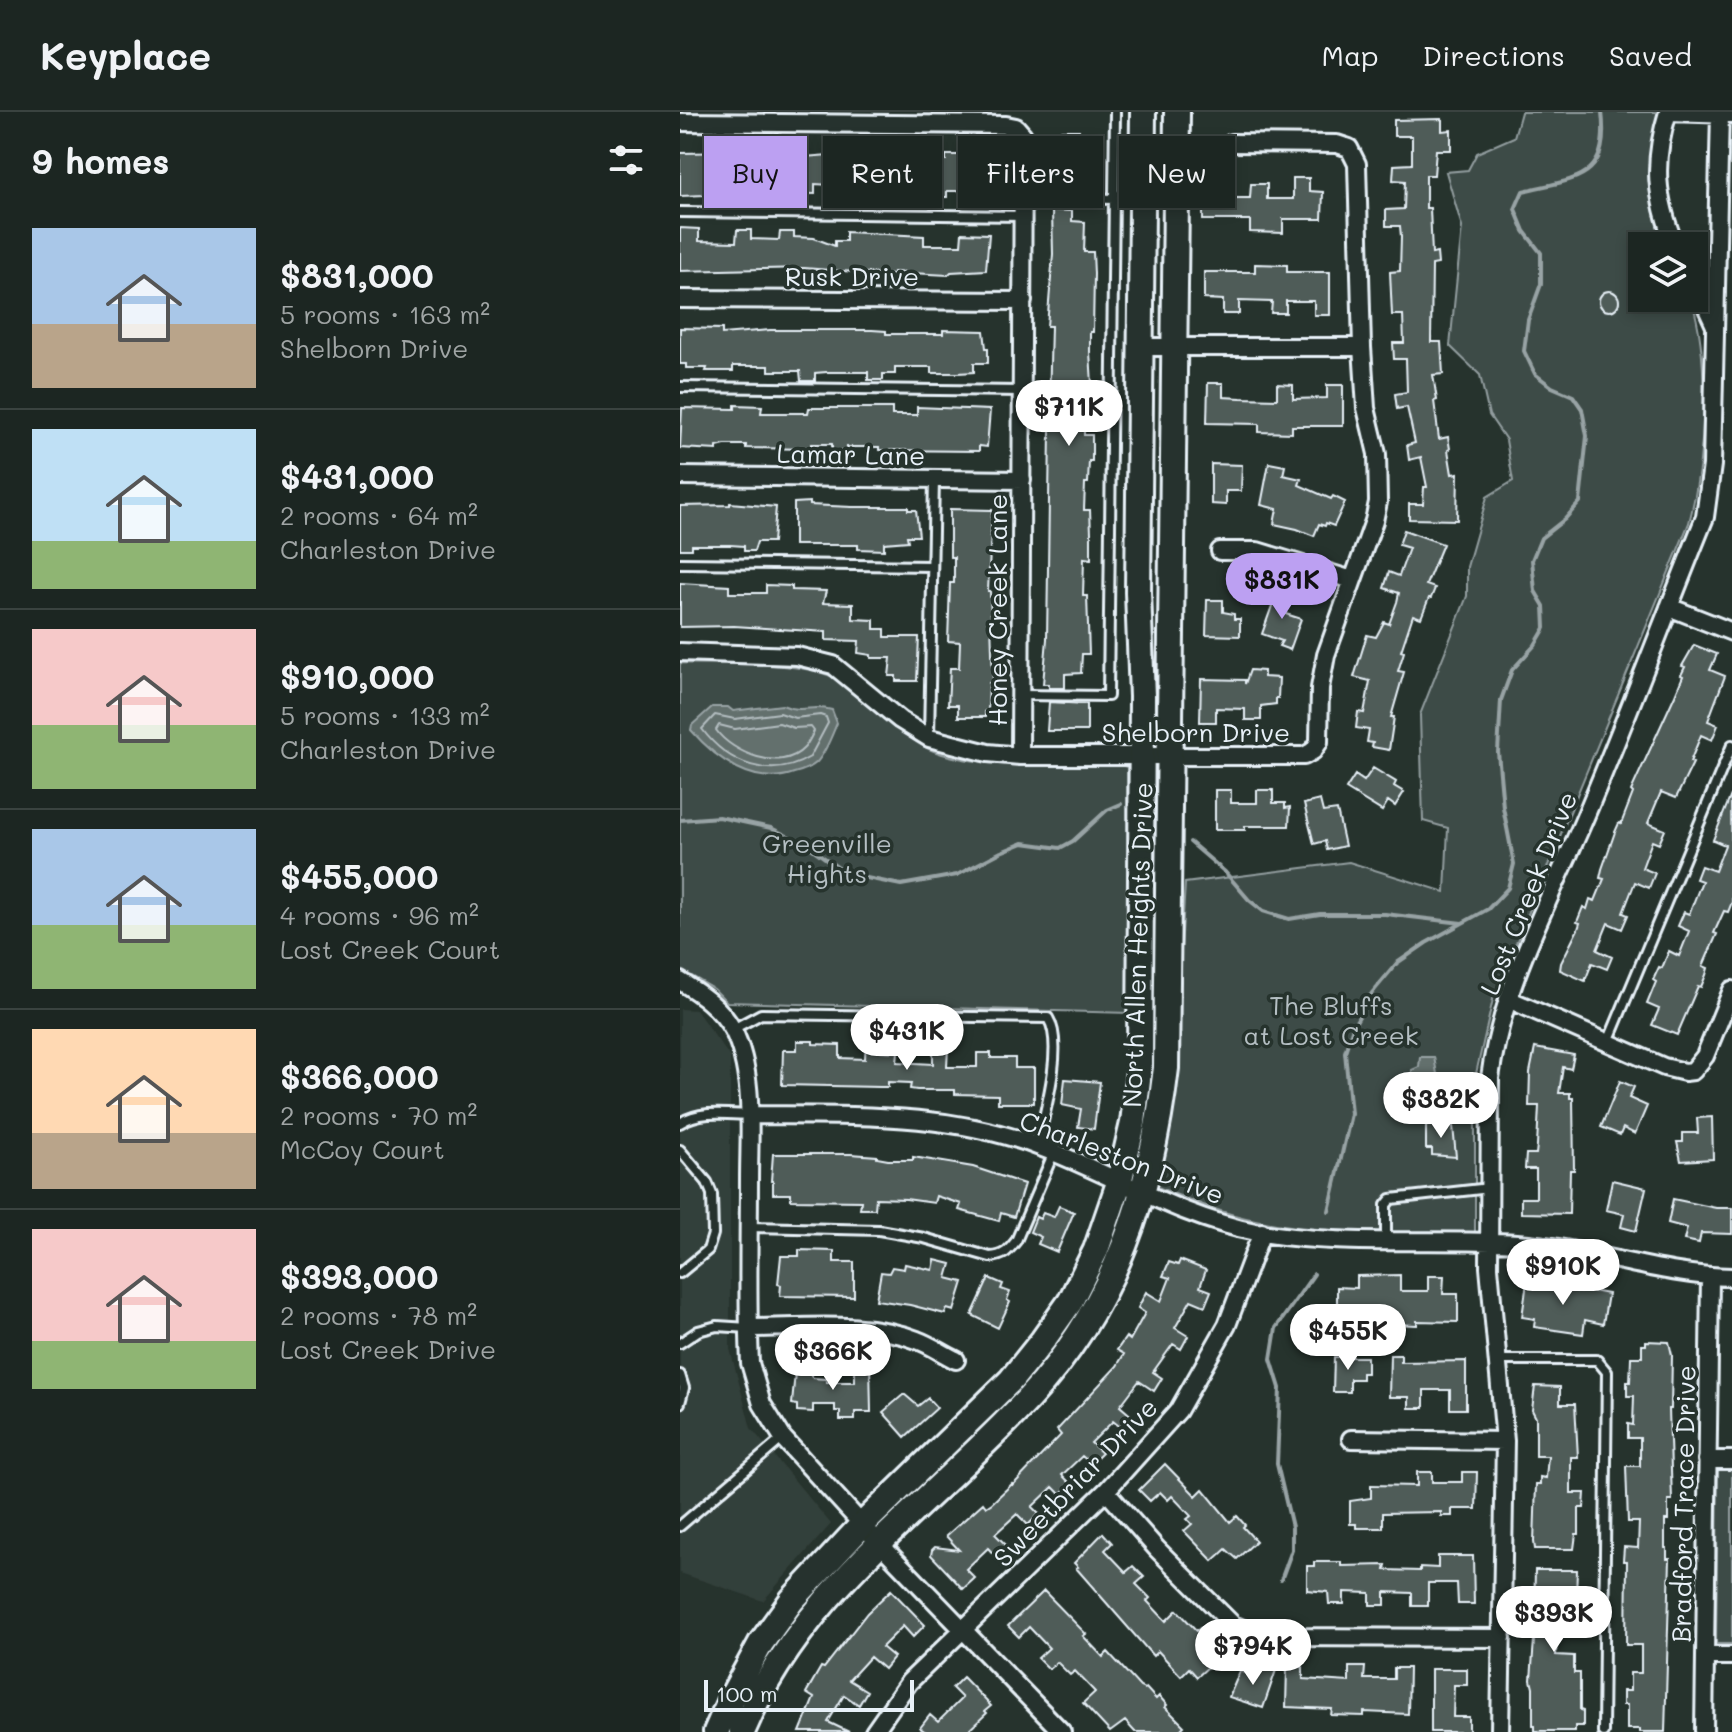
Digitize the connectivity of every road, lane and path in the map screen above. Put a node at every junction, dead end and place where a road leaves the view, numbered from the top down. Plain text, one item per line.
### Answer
1 (1115, 112) edge
2 (1143, 112) edge
3 (1177, 112) edge
4 (1668, 112) edge
5 (1724, 113) edge
6 (747, 117) edge
7 (813, 118) edge
8 (682, 119) edge
9 (1023, 136) edge
10 (1235, 143) edge
11 (1103, 199) edge
12 (1114, 199) junction
13 (1024, 208) edge
14 (680, 212) edge
15 (1024, 216) junction
16 (1670, 232) edge
17 (680, 299) edge
18 (1023, 301) junction
19 (1708, 312) edge
20 (1716, 331) junction
21 (1140, 347) junction
22 (1176, 347) junction
23 (1362, 347) junction
24 (680, 387) edge
25 (1023, 391) junction
26 (680, 476) edge
27 (934, 479) junction
28 (1022, 480) junction
29 (1220, 551) dead end
30 (680, 563) edge
31 (932, 566) junction
32 (1352, 580) junction
33 (1669, 607) junction
34 (1732, 632) edge
35 (680, 652) edge
36 (1020, 695) junction
37 (929, 738) junction
38 (1732, 745) edge
39 (1020, 756) junction
40 (1141, 757) junction
41 (1171, 757) junction
42 (680, 981) edge
43 (1732, 990) edge
44 (1508, 999) junction
45 (732, 1030) junction
46 (1608, 1042) junction
47 (749, 1115) junction
48 (680, 1123) edge
49 (1037, 1146) junction
50 (680, 1150) edge
51 (1054, 1152) junction
52 (1119, 1183) junction
53 (1490, 1188) junction
54 (1143, 1194) junction
55 (749, 1227) junction
56 (1262, 1232) junction
57 (1386, 1240) junction
58 (1489, 1243) junction
59 (680, 1273) edge
60 (1710, 1277) junction
61 (1732, 1277) edge
62 (749, 1328) junction
63 (680, 1345) edge
64 (956, 1360) dead end
65 (1499, 1360) junction
66 (680, 1375) edge
67 (680, 1403) edge
68 (783, 1438) junction
69 (1351, 1439) dead end
70 (1505, 1441) junction
71 (1707, 1460) junction
72 (1732, 1460) edge
73 (1106, 1491) junction
74 (862, 1525) junction
75 (680, 1526) edge
76 (879, 1543) junction
77 (964, 1628) junction
78 (1502, 1638) junction
79 (1705, 1656) junction
80 (1732, 1656) edge
81 (716, 1732) edge
82 (742, 1732) edge
83 (874, 1732) edge
84 (1062, 1732) edge
85 (1500, 1732) edge
86 (1603, 1732) edge
87 (1704, 1732) edge

1 - 12 lane
2 - 21 main road, North Allen Heights Drive
3 - 22 main road, North Allen Heights Drive
4 - 5 street
4 - 16 street
5 - 20 street, Lost Creek Drive
6 - 7 street
6 - 8 street
7 - 9 street, Honey Creek Lane
10 - 23 street, Shelborn Drive
11 - 12 lane
12 - 36 lane
13 - 15 street, Honey Creek Lane
14 - 15 lane
15 - 18 street, Honey Creek Lane
17 - 18 street, Rusk Drive
18 - 25 street, Honey Creek Lane
19 - 20 street, Lost Creek Drive
20 - 33 street, Lost Creek Drive
21 - 22 street
21 - 40 main road, North Allen Heights Drive
22 - 23 street
22 - 41 main road, North Allen Heights Drive
23 - 32 street, Shelborn Drive
24 - 25 lane
25 - 28 street, Honey Creek Lane
26 - 27 street, Lamar Lane
27 - 28 street, Lamar Lane
27 - 31 lane
28 - 36 street, Honey Creek Lane
29 - 32 street
30 - 31 lane
31 - 37 lane
32 - 41 street, Shelborn Drive
33 - 34 street
33 - 44 street, Lost Creek Drive
35 - 37 street, Shelborn Drive
36 - 39 street, Honey Creek Lane
37 - 39 street, Shelborn Drive
38 - 46 lane
39 - 40 street, Shelborn Drive
40 - 41 street, Shelborn Drive
40 - 52 main road, North Allen Heights Drive
41 - 54 main road, North Allen Heights Drive
42 - 45 street
43 - 46 street
44 - 46 street
44 - 53 street, Lost Creek Drive
45 - 47 street
45 - 49 lane
47 - 48 lane
47 - 49 street, Charleston Drive
47 - 55 street
49 - 51 street, Charleston Drive
50 - 59 lane
51 - 52 street, Charleston Drive
51 - 55 lane
52 - 54 street, Charleston Drive
52 - 74 main road, North Allen Heights Drive
53 - 57 lane
53 - 58 street, Lost Creek Drive
54 - 56 street, Charleston Drive
54 - 76 main road, North Allen Heights Drive
55 - 62 street
56 - 57 street, Charleston Drive
56 - 73 street, Sweetbriar Drive
57 - 58 street, Charleston Drive
58 - 60 street, Charleston Drive
58 - 65 street, Lost Creek Drive
60 - 61 street, Charleston Drive
60 - 71 street, Bradford Trace Drive
62 - 63 lane
62 - 64 street
62 - 68 street
65 - 70 street, Lost Creek Drive
65 - 86 lane
66 - 67 lane
68 - 74 street
68 - 75 lane
69 - 70 street
70 - 78 street, Lost Creek Drive
71 - 72 street
71 - 79 street, Bradford Trace Drive
73 - 77 street, Sweetbriar Drive
73 - 78 street
74 - 76 street
74 - 81 main road, North Allen Heights Drive
76 - 77 street
76 - 82 main road, North Allen Heights Drive
77 - 83 street, Sweetbriar Drive
77 - 84 street
78 - 85 street, Lost Creek Drive
79 - 80 street
79 - 87 street, Bradford Trace Drive

